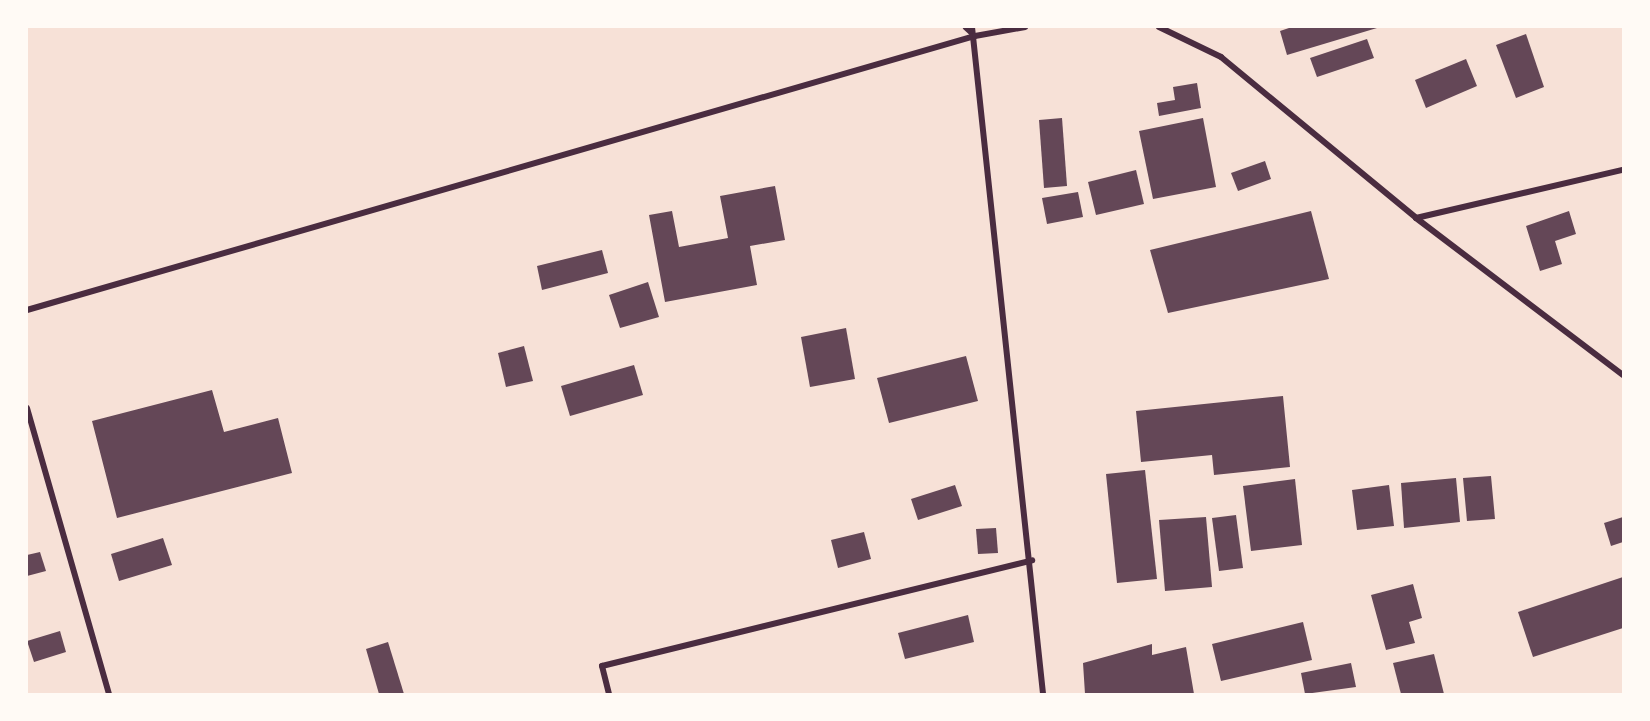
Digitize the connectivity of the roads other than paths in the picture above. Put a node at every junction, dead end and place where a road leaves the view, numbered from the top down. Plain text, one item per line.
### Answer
1 (965, 27) edge
2 (972, 27) edge
3 (1025, 27) edge
4 (1159, 27) edge
5 (975, 36) junction
6 (1623, 170) edge
7 (1416, 218) junction
8 (27, 310) edge
9 (1623, 375) edge
10 (27, 408) edge
11 (1032, 560) junction
12 (109, 694) edge
13 (609, 694) edge
14 (1043, 694) edge

1 - 5 lane
2 - 5 street
3 - 5 street
4 - 7 street
5 - 8 street
5 - 11 street
6 - 7 street
7 - 9 street
10 - 12 street
11 - 13 street
11 - 14 street

